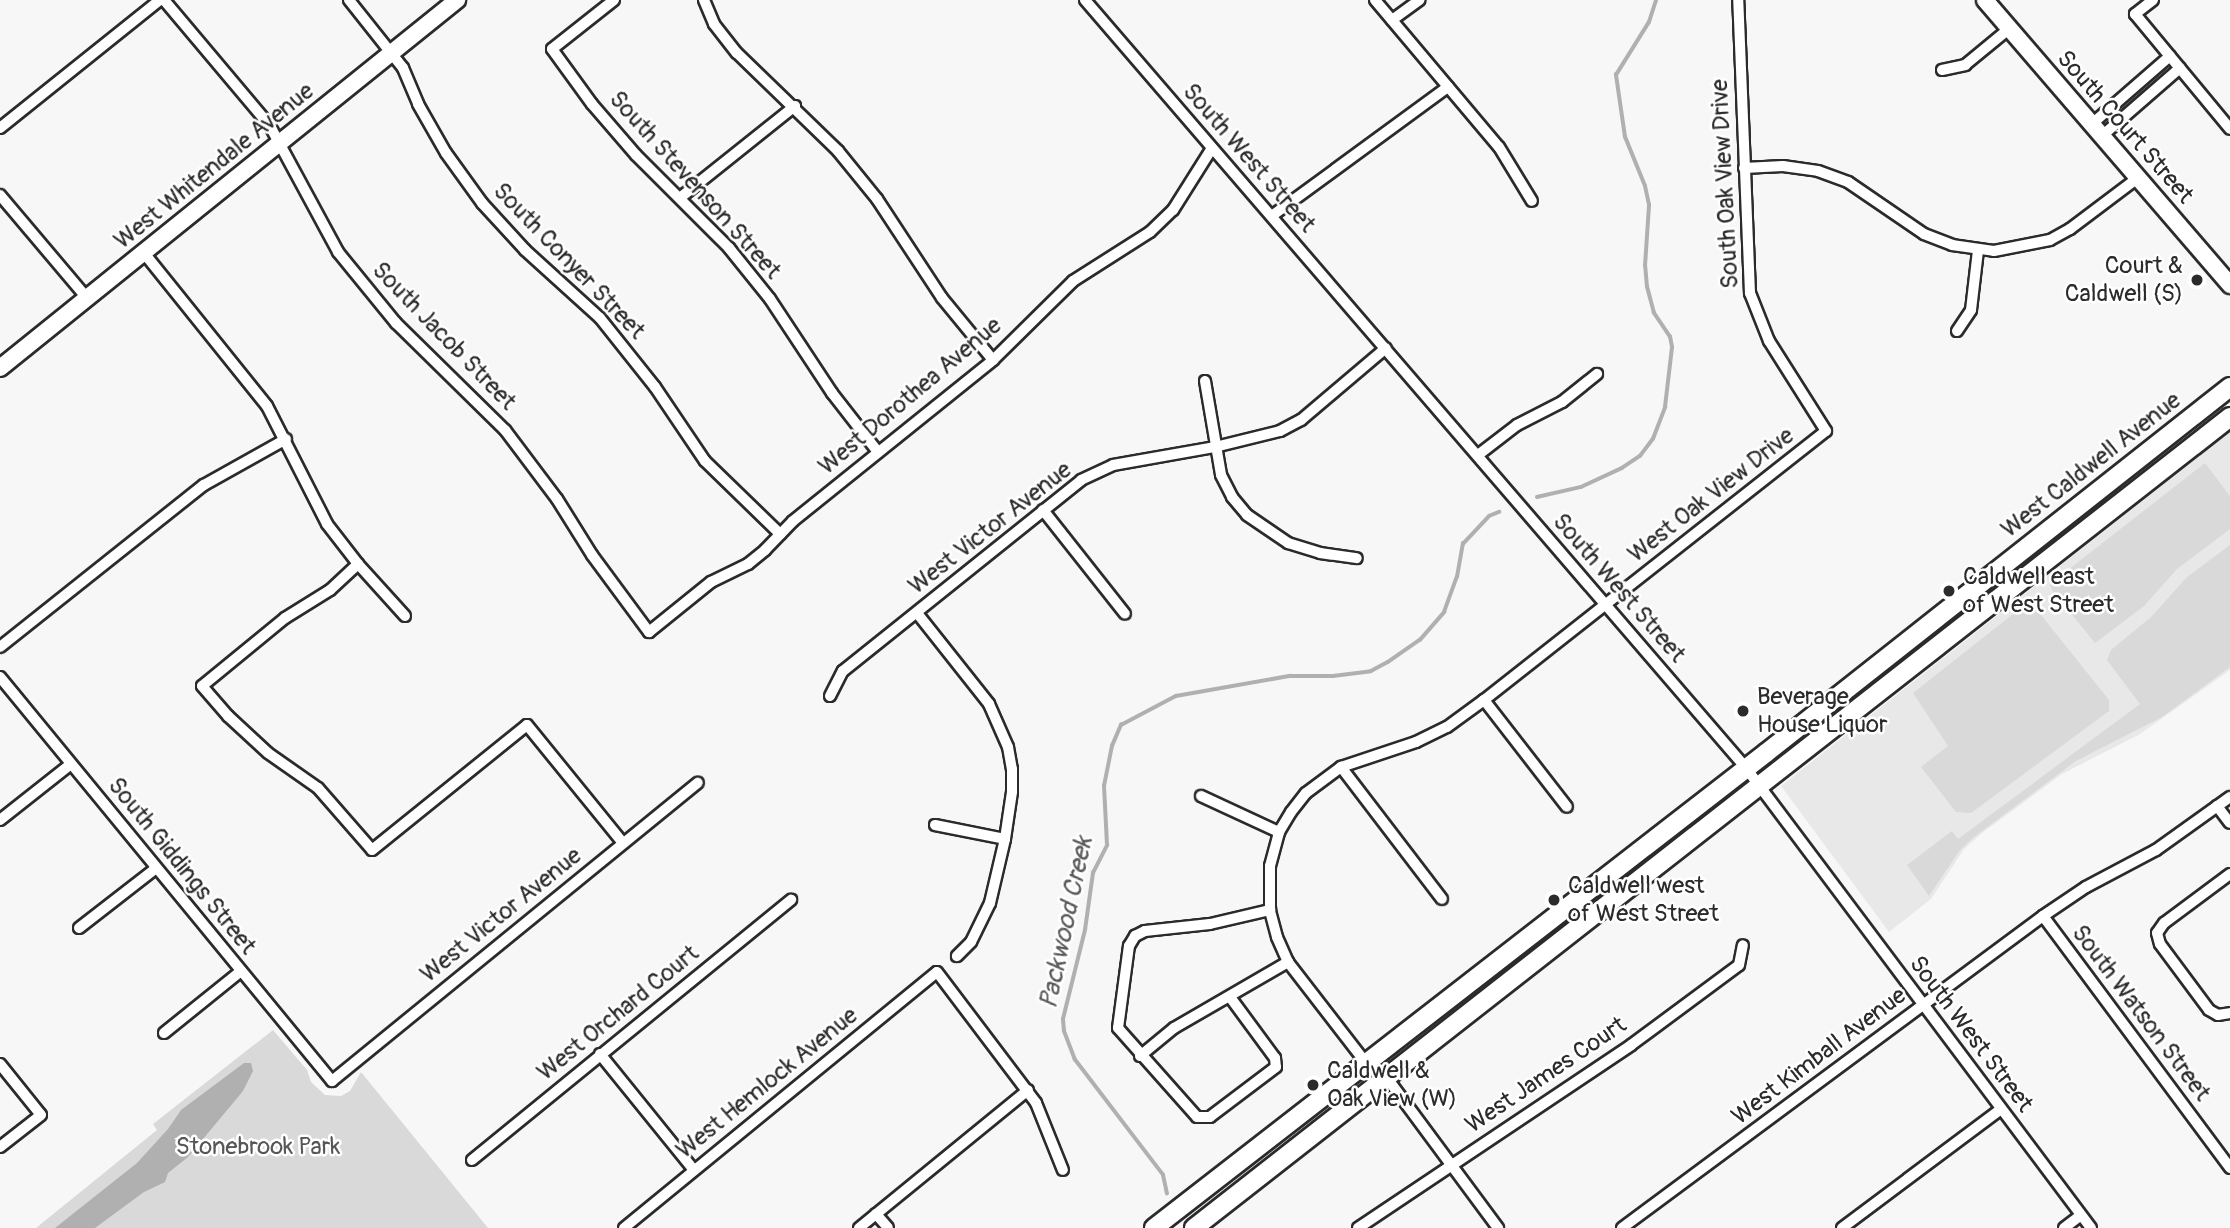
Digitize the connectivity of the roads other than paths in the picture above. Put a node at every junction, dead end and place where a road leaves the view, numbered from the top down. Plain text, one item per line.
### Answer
1 (162, 0) edge
2 (349, 0) edge
3 (457, 0) edge
4 (614, 0) edge
5 (704, 0) edge
6 (1085, 0) edge
7 (1375, 0) edge
8 (1420, 0) edge
9 (1738, 0) edge
10 (1985, 0) edge
11 (2153, 0) edge
12 (1392, 20) junction
13 (2010, 28) junction
14 (393, 53) junction
15 (2170, 56) junction
16 (2180, 68) junction
17 (1942, 70) dead end
18 (1448, 87) junction
19 (795, 106) junction
20 (0, 128) edge
21 (2098, 129) junction
22 (2230, 130) edge
23 (280, 142) junction
24 (1212, 148) junction
25 (1744, 169) junction
26 (2139, 177) junction
27 (0, 195) edge
28 (681, 197) junction
29 (1532, 201) dead end
30 (1273, 215) junction
31 (1978, 250) junction
32 (144, 253) junction
33 (2230, 285) edge
34 (87, 298) junction
35 (1957, 331) dead end
36 (1386, 348) junction
37 (993, 360) junction
38 (0, 368) edge
39 (1597, 374) dead end
40 (1205, 382) dead end
41 (2230, 387) edge
42 (2230, 417) edge
43 (1826, 431) joint
44 (286, 439) junction
45 (1215, 447) junction
46 (878, 452) junction
47 (1478, 455) junction
48 (2111, 481) junction
49 (1043, 510) junction
50 (780, 534) junction
51 (1357, 558) dead end
52 (358, 564) junction
53 (2021, 582) junction
54 (1605, 605) junction
55 (917, 613) junction
56 (1125, 614) dead end
57 (405, 616) dead end
58 (649, 632) joint
59 (0, 647) edge
60 (0, 677) edge
61 (830, 696) dead end
62 (1484, 700) junction
63 (71, 764) junction
64 (1341, 766) junction
65 (1746, 768) junction
66 (698, 783) dead end
67 (1760, 786) junction
68 (1201, 796) dead end
69 (2230, 797) edge
70 (2217, 806) junction
71 (1567, 807) dead end
72 (0, 820) edge
73 (2230, 823) edge
74 (935, 825) dead end
75 (1279, 832) junction
76 (1005, 839) junction
77 (623, 843) junction
78 (155, 869) junction
79 (2230, 874) edge
80 (1442, 899) dead end
81 (791, 900) dead end
82 (1270, 910) junction
83 (2043, 916) junction
84 (79, 928) dead end
85 (1743, 946) dead end
86 (957, 956) dead end
87 (1288, 962) junction
88 (241, 971) junction
89 (1476, 978) junction
90 (1230, 997) junction
91 (1923, 1004) junction
92 (2230, 1013) edge
93 (164, 1033) dead end
94 (600, 1055) junction
95 (1140, 1056) junction
96 (1366, 1063) junction
97 (0, 1064) edge
98 (1387, 1078) junction
99 (332, 1081) joint
100 (1028, 1090) junction
101 (2000, 1110) junction
102 (0, 1147) edge
103 (472, 1160) dead end
104 (1451, 1164) junction
105 (2230, 1168) edge
106 (694, 1170) junction
107 (1063, 1170) dead end
108 (876, 1214) junction
109 (2081, 1215) junction
110 (624, 1228) edge
111 (859, 1228) edge
112 (888, 1228) edge
113 (1154, 1228) edge
114 (1194, 1228) edge
115 (1358, 1228) edge
116 (1498, 1228) edge
117 (1622, 1228) edge
118 (1842, 1228) edge
119 (2064, 1228) edge
120 (2091, 1228) edge

1 - 20 street
1 - 23 street, South Jacob Street
2 - 14 street, South Conyer Street
3 - 14 street, West Whitendale Avenue
4 - 28 street, South Stevenson Street
5 - 19 street
6 - 24 street, South West Street
7 - 12 street
8 - 12 street
9 - 25 street, South Oak View Drive
10 - 13 street, South Court Street
11 - 15 street
12 - 18 street
13 - 17 street
13 - 21 street, South Court Street
14 - 23 street, West Whitendale Avenue
14 - 50 street, South Conyer Street
15 - 16 street
15 - 21 street
16 - 21 street
16 - 22 street
18 - 29 street
18 - 30 street
19 - 28 street
19 - 37 street
21 - 26 street, South Court Street
23 - 32 street, West Whitendale Avenue
23 - 58 street, South Jacob Street
24 - 30 street, South West Street
24 - 37 street, West Dorothea Avenue
25 - 31 street
25 - 43 street, South Oak View Drive
26 - 31 street
26 - 33 street, South Court Street
27 - 34 street
28 - 46 street, South Stevenson Street
30 - 36 street, South West Street
31 - 35 street
32 - 34 street, West Whitendale Avenue
32 - 44 street
34 - 38 street, West Whitendale Avenue
36 - 45 street, West Victor Avenue
36 - 47 street, South West Street
37 - 46 street, West Dorothea Avenue
39 - 47 street
40 - 45 street
41 - 48 main road, West Caldwell Avenue
42 - 53 main road, West Caldwell Avenue
43 - 54 street, West Oak View Drive
44 - 52 street
44 - 59 street
45 - 49 street, West Victor Avenue
45 - 51 street
46 - 50 street, West Dorothea Avenue
47 - 54 street, South West Street
48 - 53 main road
48 - 65 main road, West Caldwell Avenue
49 - 55 street, West Victor Avenue
49 - 56 street
50 - 58 street, West Dorothea Avenue
52 - 57 street
52 - 77 street
53 - 67 main road, West Caldwell Avenue
54 - 62 street, West Oak View Drive
54 - 65 street, South West Street
55 - 61 street, West Victor Avenue
55 - 76 street
60 - 63 street, South Giddings Street
62 - 64 street, West Oak View Drive
62 - 71 street
63 - 72 street
63 - 78 street, South Giddings Street
64 - 75 street, West Oak View Drive
64 - 80 street
65 - 67 street, South West Street
65 - 89 main road, West Caldwell Avenue
66 - 77 street, West Victor Avenue
67 - 91 street, South West Street
67 - 98 main road, West Caldwell Avenue
68 - 75 street
69 - 70 street, West Kimball Avenue
70 - 73 street
70 - 83 street, West Kimball Avenue
74 - 76 street
75 - 82 street, West Oak View Drive
76 - 86 street
77 - 99 street, West Victor Avenue
78 - 84 street
78 - 88 street, South Giddings Street
79 - 92 street
81 - 94 street, West Orchard Court
82 - 87 street
82 - 95 street
83 - 91 street, West Kimball Avenue
83 - 105 street, South Watson Street
85 - 104 street, West James Court
87 - 90 street
87 - 96 street
88 - 93 street
88 - 99 street, South Giddings Street
89 - 96 main road, West Caldwell Avenue
89 - 98 main road
90 - 95 street
90 - 95 street
91 - 101 street, South West Street
91 - 117 street, West Kimball Avenue
94 - 103 street, West Orchard Court
94 - 106 street
96 - 113 main road, West Caldwell Avenue
97 - 102 street
98 - 104 street
98 - 114 main road, West Caldwell Avenue
100 - 106 street, West Hemlock Avenue
100 - 107 street
100 - 108 street
101 - 109 street, South West Street
101 - 118 street
104 - 115 street, West James Court
104 - 116 street
106 - 110 street, West Hemlock Avenue
108 - 111 street
108 - 112 street
109 - 119 street
109 - 120 street, South West Street

